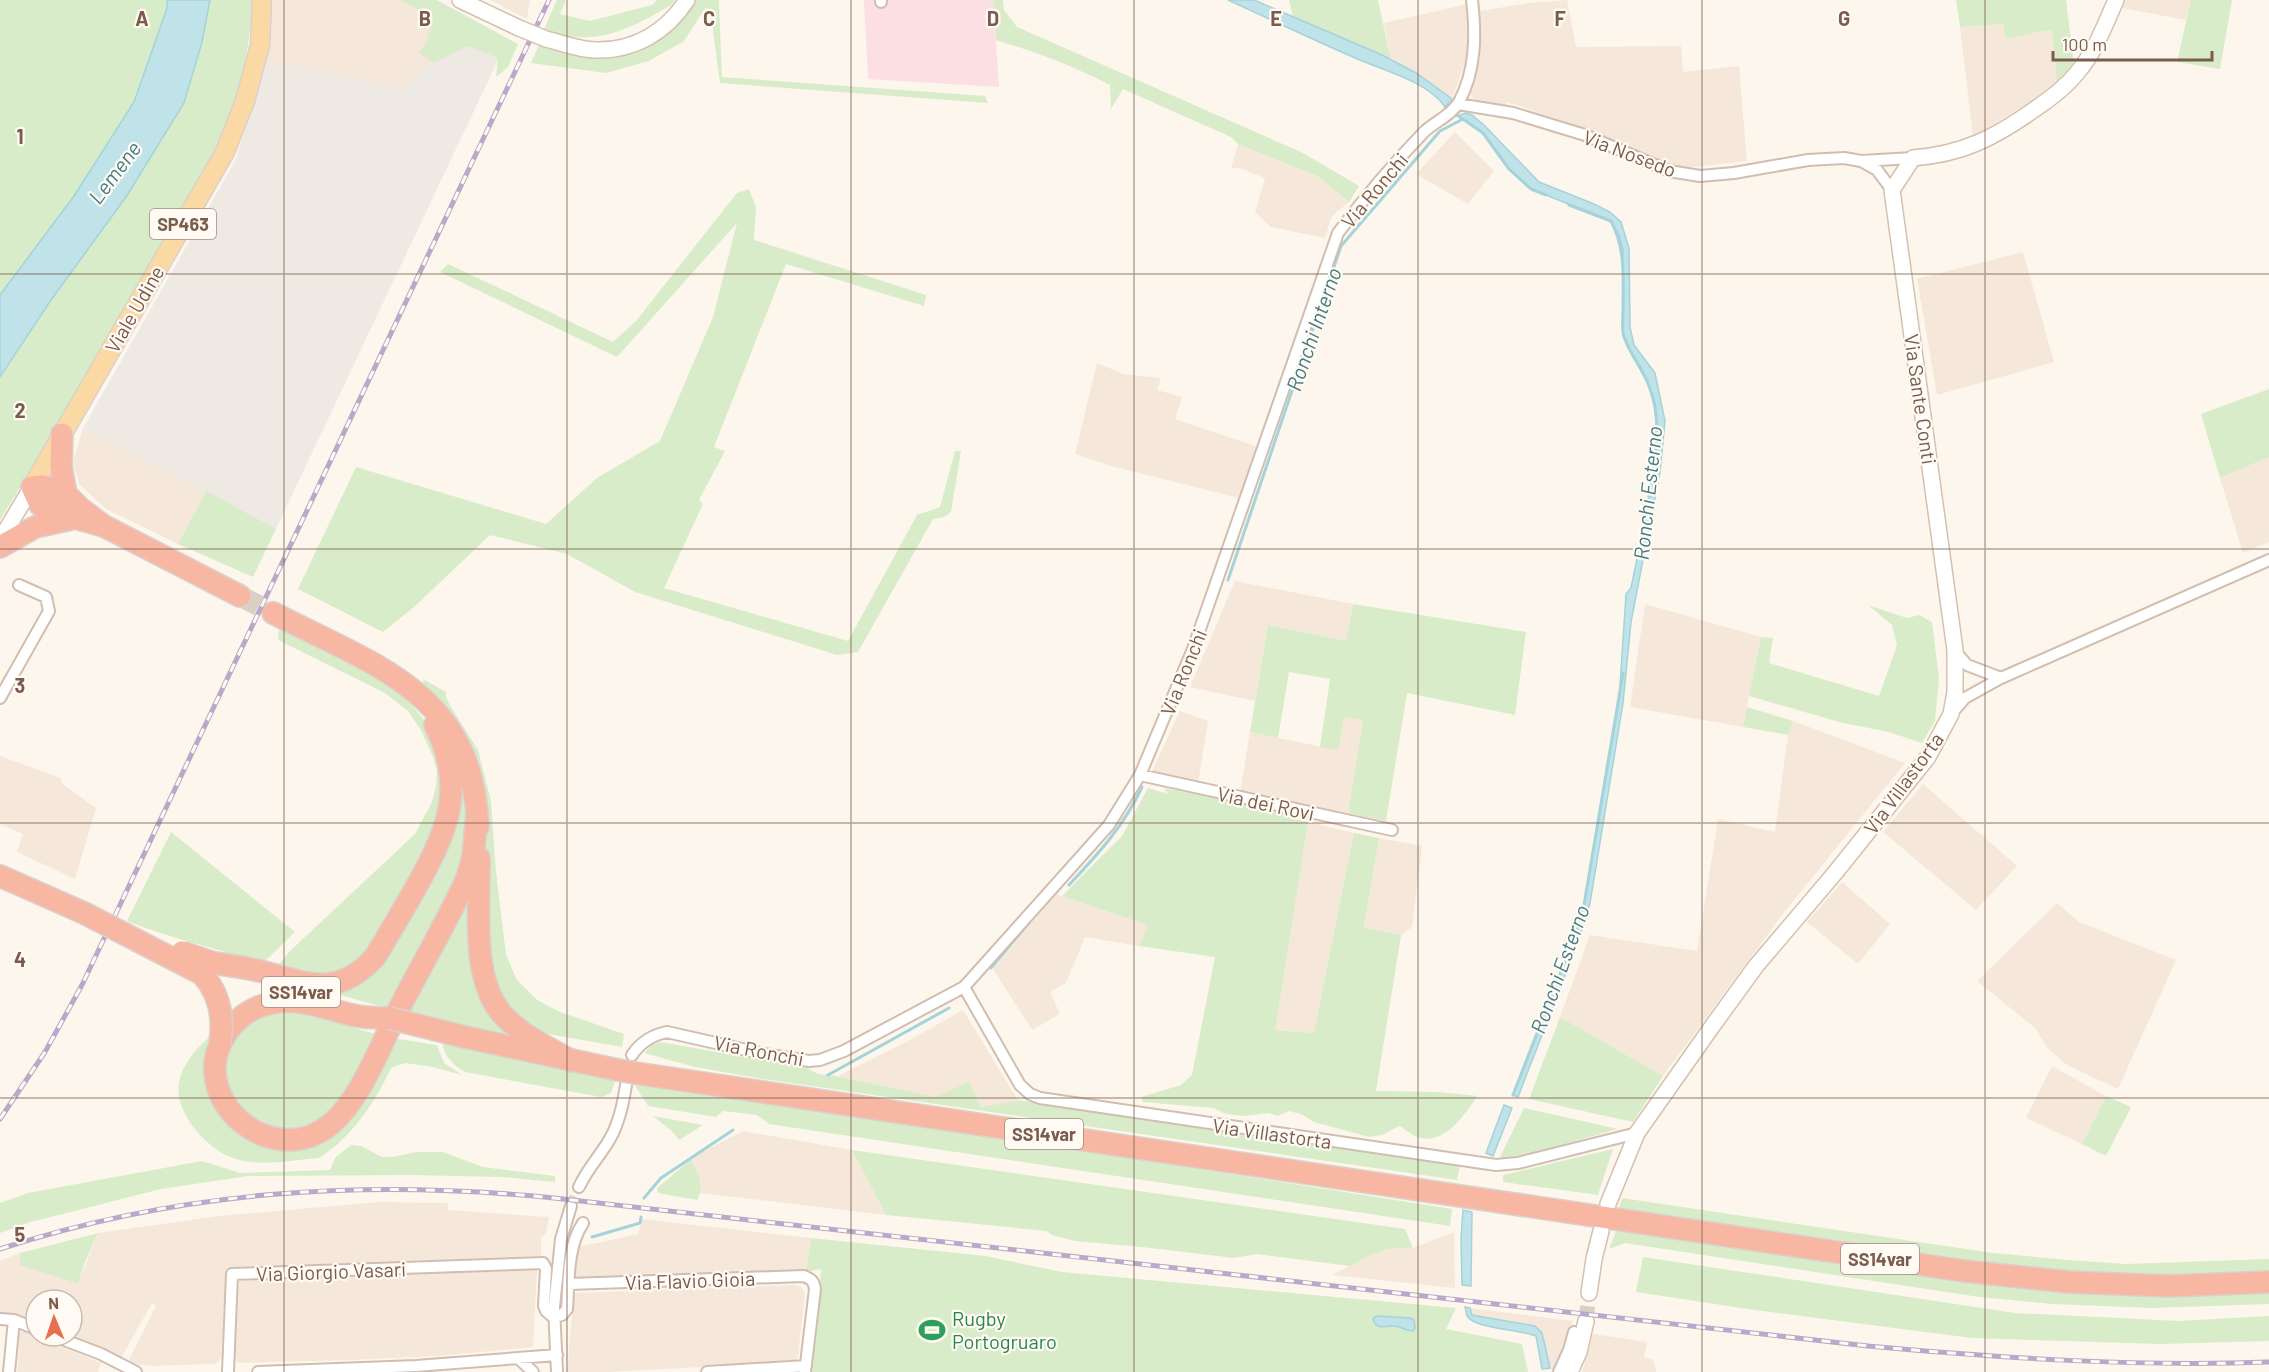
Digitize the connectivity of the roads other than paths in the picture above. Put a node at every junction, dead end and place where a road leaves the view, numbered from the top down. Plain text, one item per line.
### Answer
1 (262, 0) edge
2 (460, 0) edge
3 (687, 0) edge
4 (1472, 0) edge
5 (2116, 0) edge
6 (1458, 104) junction
7 (1913, 158) junction
8 (1861, 161) junction
9 (1892, 190) junction
10 (63, 434) junction
11 (32, 487) junction
12 (66, 494) junction
13 (73, 519) junction
14 (104, 526) junction
15 (0, 540) edge
16 (0, 548) edge
17 (2269, 560) edge
18 (19, 585) dead end
19 (240, 596) tunnel mouth
20 (273, 613) tunnel mouth
21 (1955, 650) junction
22 (368, 662) junction
23 (2001, 678) junction
24 (0, 698) edge
25 (1951, 714) junction
26 (1140, 775) junction
27 (477, 813) junction
28 (1392, 830) dead end
29 (0, 876) edge
30 (84, 913) junction
31 (214, 963) junction
32 (964, 987) junction
33 (389, 1018) junction
34 (220, 1042) junction
35 (572, 1061) junction
36 (628, 1069) junction
37 (1637, 1133) junction
38 (579, 1186) tunnel mouth
39 (1608, 1204) dead end
40 (570, 1206) tunnel mouth
41 (583, 1224) dead end
42 (1601, 1230) dead end
43 (2269, 1282) edge
44 (569, 1284) junction
45 (1589, 1293) tunnel mouth
46 (553, 1317) junction
47 (0, 1319) edge
48 (14, 1320) junction
49 (1586, 1322) tunnel mouth
50 (24, 1324) edge
51 (1574, 1332) dead end
52 (84, 1347) edge
53 (557, 1355) junction
54 (518, 1358) junction
55 (805, 1369) edge
56 (9, 1372) edge
57 (136, 1372) edge
58 (228, 1372) edge
59 (258, 1372) edge
60 (533, 1372) edge
61 (557, 1372) edge
62 (707, 1372) edge
63 (1559, 1372) edge
64 (1570, 1372) edge

1 - 10 main road, Viale Udine / SP463
2 - 3 street, bridge
4 - 6 street, Via Ronchi
5 - 7 street, Via Nosedo
6 - 8 street, Via Nosedo
6 - 26 street, Via Ronchi
7 - 8 street, Via Nosedo
7 - 9 street
8 - 9 street
9 - 21 street, Via Sante Conti
10 - 11 main road, Viale Udine / SP463
10 - 12 highway
11 - 12 highway
11 - 13 highway
11 - 15 street, Viale Udine / SP463
12 - 14 highway
13 - 14 highway
13 - 16 highway
14 - 19 highway
17 - 23 street, Via Villastorta
18 - 24 street
20 - 22 highway
21 - 23 street
21 - 25 street, Via Sante Conti
22 - 27 highway
22 - 31 highway
23 - 25 street, Via Villastorta
25 - 37 street, Via Villastorta
26 - 28 street, Via dei Rovi
26 - 32 street, Via Ronchi
27 - 34 highway
27 - 35 highway, SS14var
29 - 30 highway
30 - 31 highway, SS14var, bridge
30 - 34 highway, bridge
31 - 33 highway, SS14var
32 - 36 street, Via Ronchi
32 - 37 street, Via Villastorta
33 - 34 highway
33 - 35 highway, SS14var, bridge
35 - 36 highway, SS14var
36 - 38 street
36 - 43 highway, SS14var
37 - 39 street, Via Villastorta
40 - 46 street
41 - 44 street
42 - 45 street
44 - 46 street
44 - 55 street, Via Flavio Gioia
46 - 53 street
46 - 58 street, Via Giorgio Vasari
47 - 48 street
48 - 50 street
48 - 56 street
49 - 64 street
51 - 63 street
52 - 57 street
53 - 54 street
53 - 61 street
54 - 59 street
54 - 60 street
55 - 62 street

